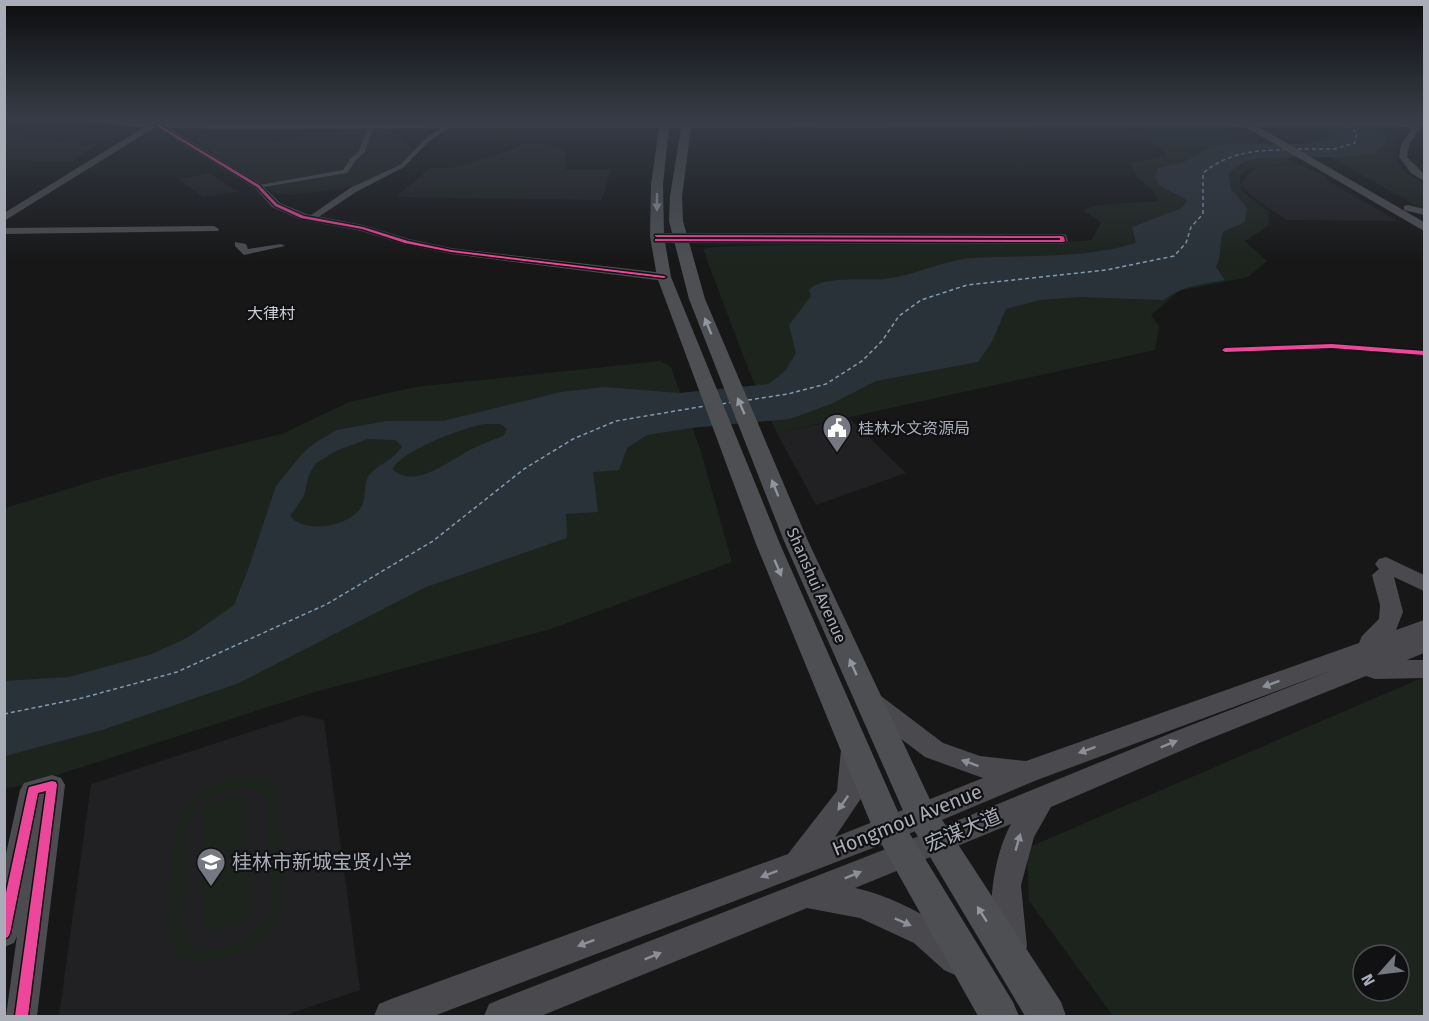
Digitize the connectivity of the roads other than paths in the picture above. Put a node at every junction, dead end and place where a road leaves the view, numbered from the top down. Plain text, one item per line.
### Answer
1 (79, 166) edge
2 (86, 166) edge
3 (225, 166) edge
4 (349, 166) edge
5 (401, 166) edge
6 (659, 166) edge
7 (680, 166) edge
8 (1315, 166) edge
9 (1332, 166) edge
10 (1410, 166) edge
11 (1425, 178) edge
12 (258, 186) junction
13 (4, 212) edge
14 (1425, 215) edge
15 (4, 218) edge
16 (310, 218) junction
17 (1425, 227) edge
18 (214, 229) dead end
19 (4, 231) edge
20 (657, 238) junction
21 (681, 238) junction
22 (238, 244) dead end
23 (281, 246) dead end
24 (664, 277) junction
25 (1225, 350) dead end
26 (1425, 353) edge
27 (739, 434) junction
28 (1425, 584) edge
29 (1425, 628) edge
30 (1425, 644) edge
31 (1351, 664) junction
32 (1425, 669) edge
33 (868, 700) junction
34 (854, 747) junction
35 (1035, 784) junction
36 (921, 815) junction
37 (889, 829) junction
38 (937, 842) junction
39 (904, 855) junction
40 (797, 864) junction
41 (807, 894) junction
42 (4, 933) edge
43 (1013, 962) junction
44 (979, 981) junction
45 (21, 1017) edge
46 (391, 1017) edge
47 (501, 1017) edge
48 (999, 1017) edge
49 (1047, 1017) edge

1 - 13 main road
2 - 15 main road
3 - 12 street
4 - 12 street
5 - 16 street
6 -> 20 main road, Shanshui Avenue
7 - 21 main road, Shanshui Avenue
8 - 17 highway
9 - 14 highway
10 - 11 street
12 - 16 street
16 - 24 street
18 - 19 street
20 - 21 street
20 - 24 main road, Shanshui Avenue
21 - 21 street
27 -> 21 main road, Shanshui Avenue
22 - 23 street
24 - 27 main road, Shanshui Avenue
25 - 26 street
33 -> 27 main road, Shanshui Avenue
27 -> 34 main road, Shanshui Avenue
28 - 31 main road
29 - 31 main road
30 - 31 main road, 宏谋大道
31 - 32 main road
31 - 35 main road, 宏谋大道
35 -> 33 main road
33 - 36 main road, Shanshui Avenue
34 - 37 main road, Shanshui Avenue
34 -> 40 main road
35 - 36 main road, Hongmou Avenue
35 - 38 main road, 宏谋大道
43 -> 35 main road
36 - 37 main road, Hongmou Avenue
36 - 38 main road, Shanshui Avenue
37 - 39 main road, Shanshui Avenue
37 - 40 main road, Hongmou Avenue
38 - 39 main road, 宏谋大道
43 -> 38 main road, Shanshui Avenue
41 -> 39 main road, 宏谋大道
39 - 44 main road, Shanshui Avenue
40 -> 46 main road, Hongmou Avenue
41 -> 44 main road
47 -> 41 main road, 宏谋大道
42 - 45 street
43 - 49 main road, Shanshui Avenue
44 - 48 main road, Shanshui Avenue

